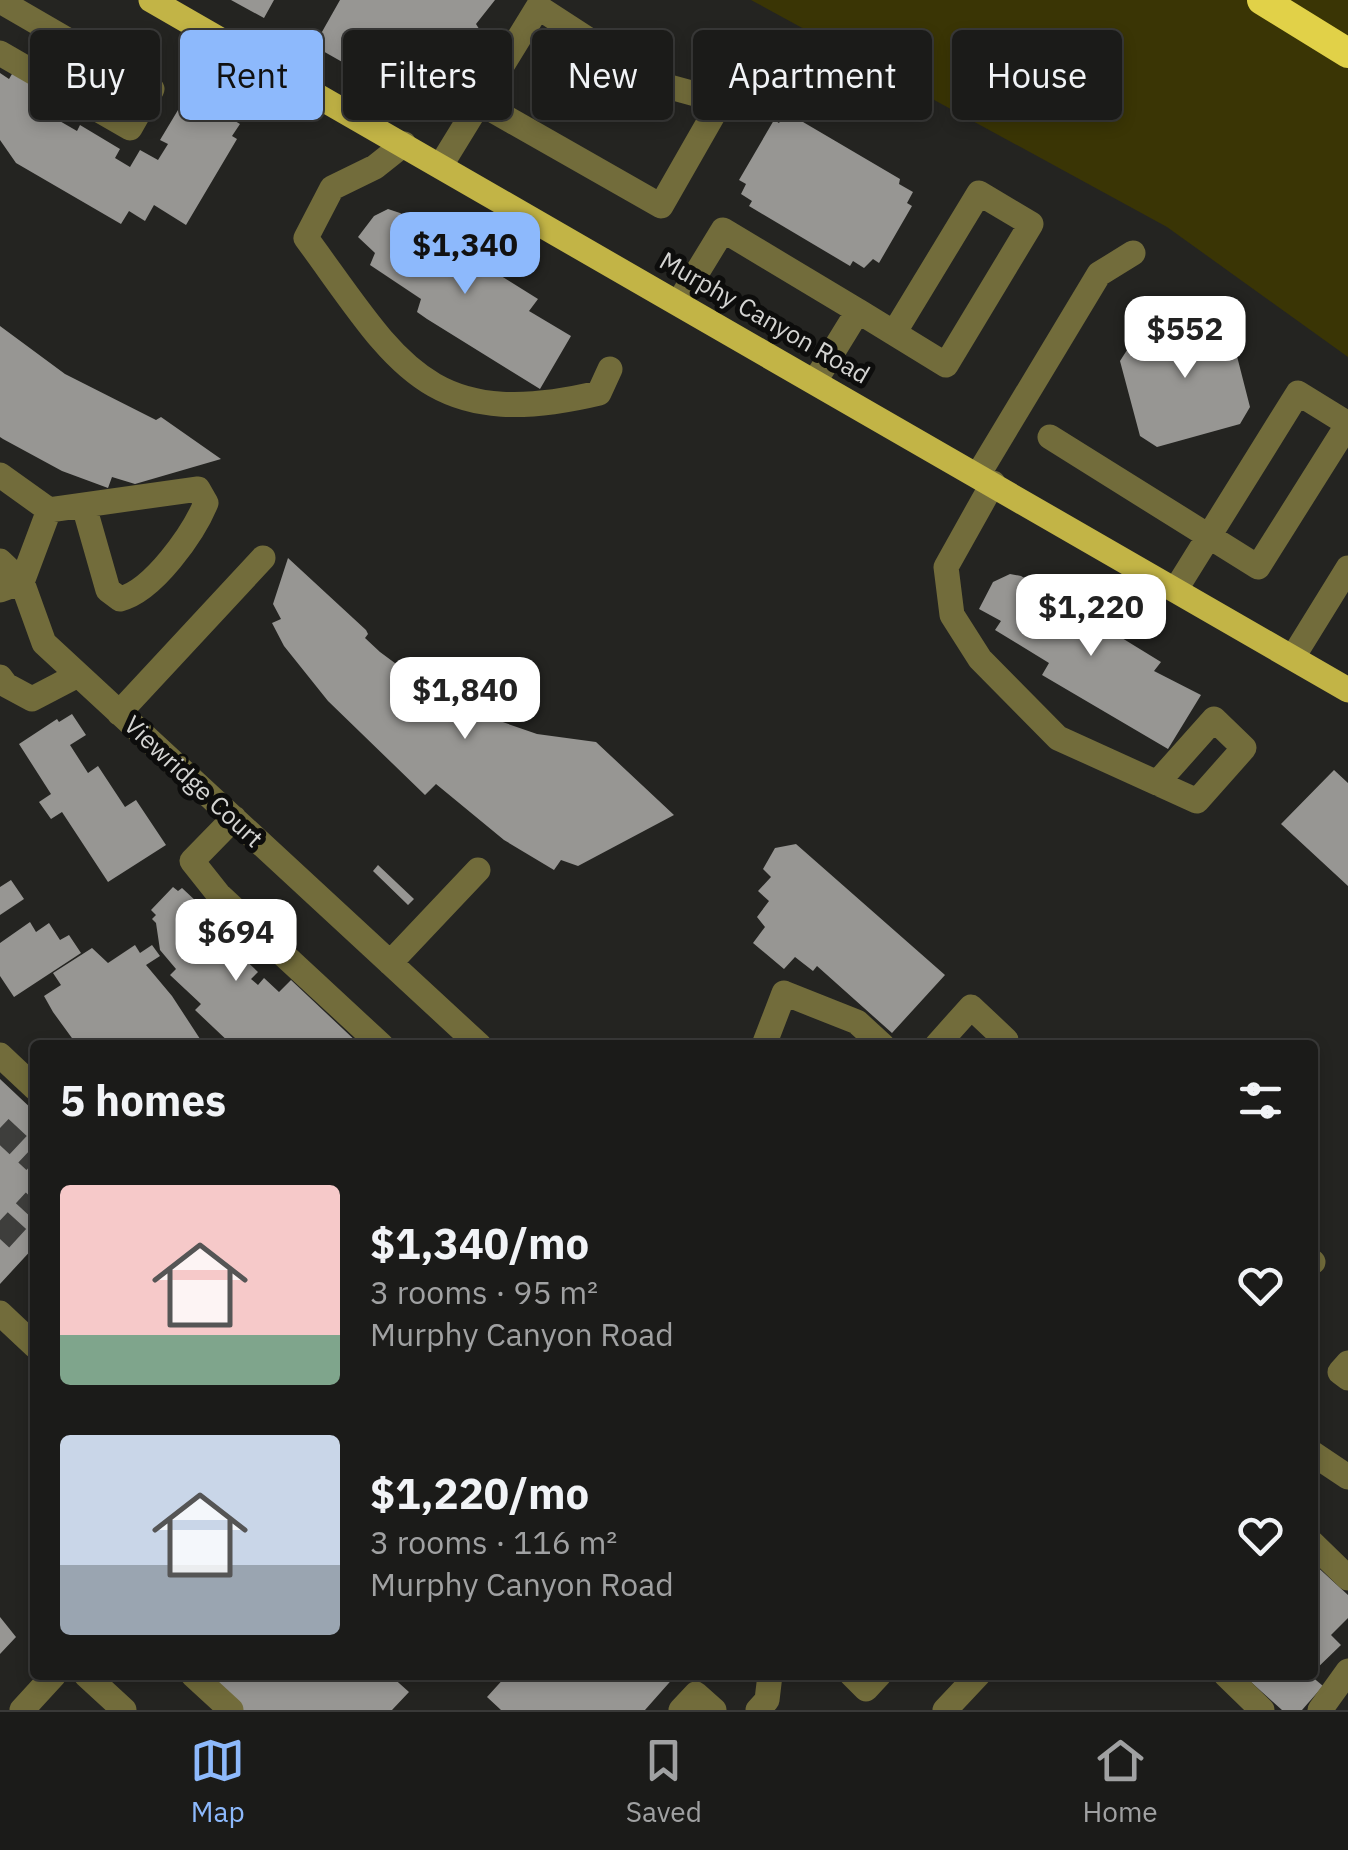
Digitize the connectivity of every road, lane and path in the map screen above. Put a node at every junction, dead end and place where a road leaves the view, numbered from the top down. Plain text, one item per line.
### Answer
1 (151, 0) edge
2 (1262, 0) edge
3 (5, 7) edge
4 (1348, 52) edge
5 (0, 53) edge
6 (480, 102) joint
7 (469, 120) edge
8 (404, 144) junction
9 (441, 165) junction
10 (1133, 252) dead end
11 (679, 302) junction
12 (858, 311) junction
13 (894, 333) junction
14 (610, 370) dead end
15 (816, 381) junction
16 (1050, 437) dead end
17 (0, 475) edge
18 (986, 479) junction
19 (84, 506) junction
20 (49, 510) junction
21 (1208, 536) junction
22 (263, 558) dead end
23 (0, 561) edge
24 (1348, 568) edge
25 (11, 586) edge
26 (1176, 588) junction
27 (1293, 656) junction
28 (78, 674) junction
29 (0, 677) edge
30 (1348, 690) edge
31 (120, 713) junction
32 (1156, 783) dead end
33 (234, 818) junction
34 (478, 870) dead end
35 (390, 962) junction
36 (376, 1040) edge
37 (475, 1040) edge
38 (766, 1040) edge
39 (877, 1040) edge
40 (941, 1040) edge
41 (1006, 1040) edge
42 (0, 1055) edge
43 (30, 1083) edge
44 (0, 1313) edge
45 (30, 1341) edge
46 (1348, 1362) edge
47 (1348, 1378) edge
48 (1318, 1463) edge
49 (1348, 1477) edge
50 (1318, 1549) edge
51 (1348, 1578) edge
52 (1348, 1671) edge
53 (49, 1680) edge
54 (91, 1680) edge
55 (199, 1680) edge
56 (770, 1680) edge
57 (857, 1680) edge
58 (874, 1680) edge
59 (973, 1680) edge
60 (1231, 1680) edge
61 (760, 1709) edge
62 (22, 1710) edge
63 (124, 1710) edge
64 (231, 1710) edge
65 (945, 1710) edge
66 (1262, 1710) edge
67 (1320, 1710) edge

1 - 8 main road, Murphy Canyon Road
2 - 4 highway
3 - 5 street
6 - 6 street
7 - 9 street
8 - 9 main road, Murphy Canyon Road
8 - 14 street
9 - 11 main road, Murphy Canyon Road
10 - 18 street
11 - 12 street
11 - 15 main road, Murphy Canyon Road
12 - 13 street
12 - 15 street
13 - 13 street
15 - 18 main road, Murphy Canyon Road
16 - 21 street
17 - 20 street
18 - 26 main road, Murphy Canyon Road
18 - 32 street
19 - 19 street
19 - 20 street
20 - 25 street
21 - 21 street
21 - 26 street
22 - 31 street
23 - 25 street
24 - 27 street
25 - 28 street, Viewridge Court
26 - 27 main road, Murphy Canyon Road
27 - 30 main road, Murphy Canyon Road
28 - 29 street
28 - 31 street, Viewridge Court
31 - 33 street, Viewridge Court
33 - 35 street, Viewridge Court
33 - 36 street
34 - 35 street
35 - 37 street, Viewridge Court
38 - 39 street
40 - 41 street
42 - 43 street
44 - 45 street
46 - 47 street
48 - 49 street
50 - 51 street
52 - 67 street
53 - 62 street
54 - 63 street
55 - 64 street
56 - 61 street
57 - 58 street
59 - 65 street
60 - 66 street

